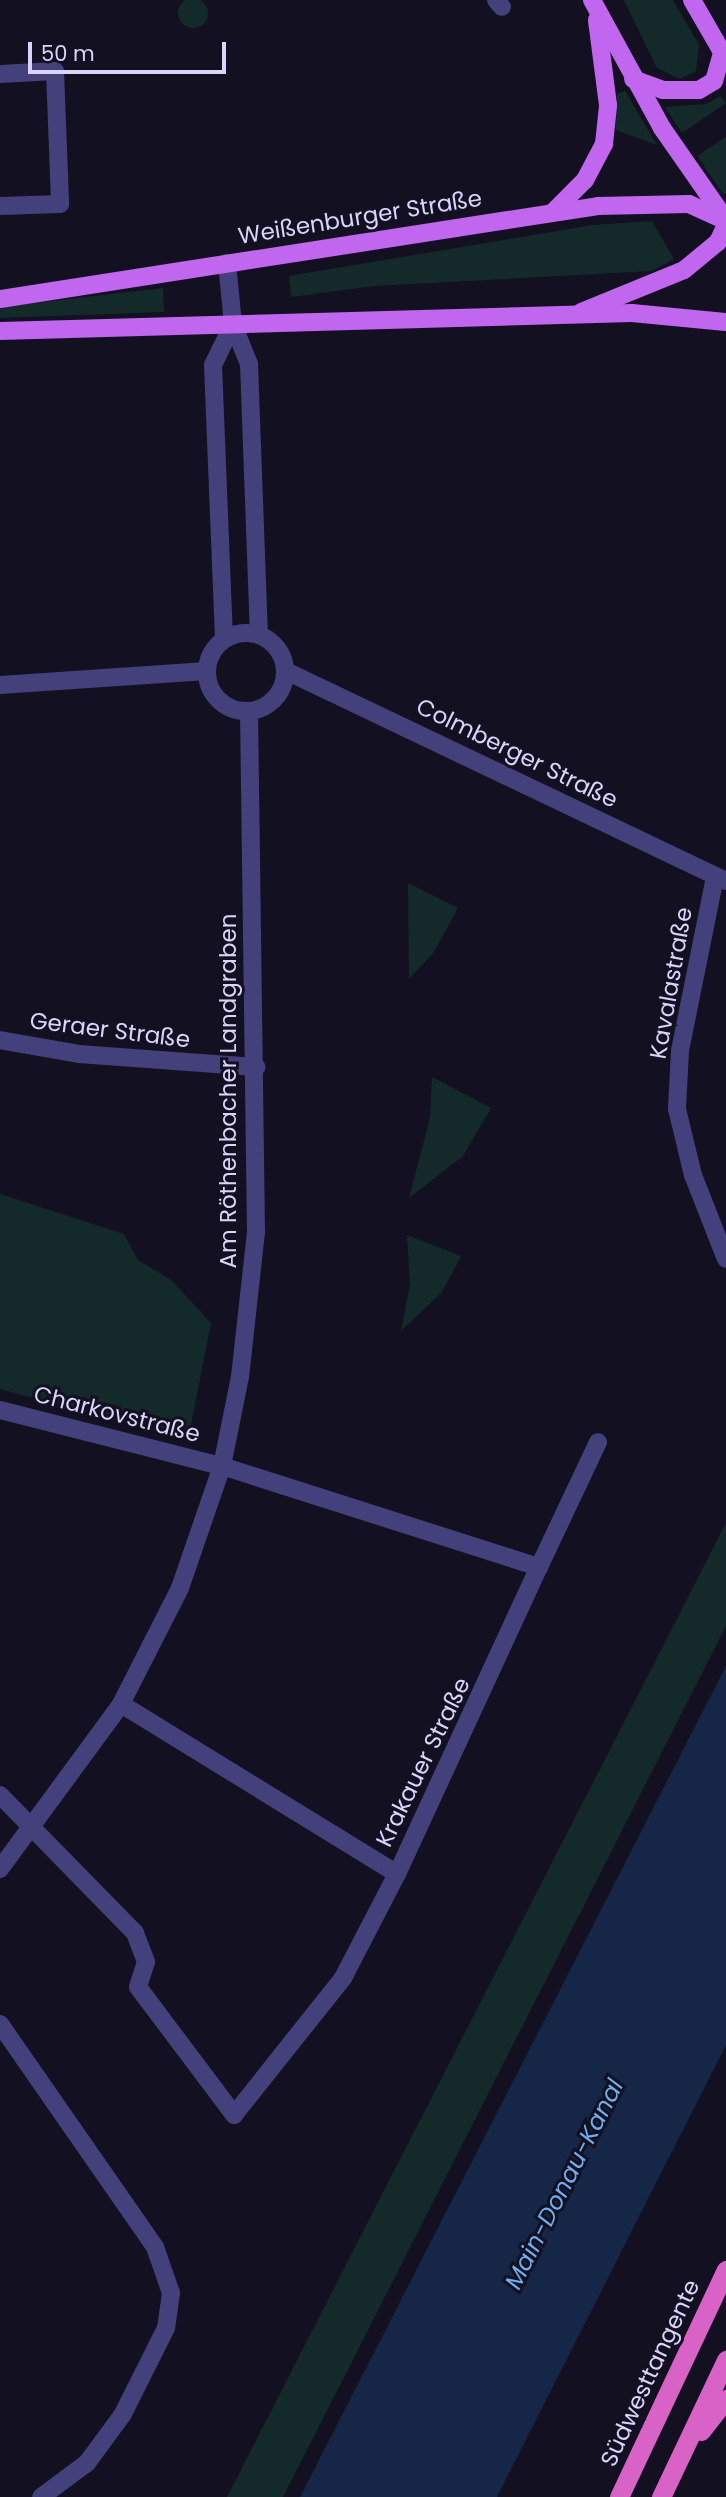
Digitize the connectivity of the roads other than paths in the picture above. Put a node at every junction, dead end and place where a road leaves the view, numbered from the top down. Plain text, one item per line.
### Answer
1 (692, 0) edge
2 (594, 4) edge
3 (724, 56) edge
4 (0, 74) edge
5 (633, 79) junction
6 (0, 206) edge
7 (554, 211) junction
8 (726, 222) edge
9 (227, 263) junction
10 (0, 299) edge
11 (575, 314) junction
12 (726, 322) edge
13 (233, 324) junction
14 (0, 331) edge
15 (258, 635) junction
16 (224, 639) junction
17 (207, 671) junction
18 (286, 671) junction
19 (0, 685) edge
20 (249, 712) junction
21 (721, 879) edge
22 (0, 1040) edge
23 (257, 1066) junction
24 (726, 1259) edge
25 (0, 1410) edge
26 (598, 1443) dead end
27 (222, 1466) junction
28 (539, 1567) junction
29 (121, 1704) junction
30 (0, 1795) edge
31 (34, 1825) junction
32 (0, 1869) edge
33 (397, 1874) junction
34 (0, 2024) edge
35 (726, 2270) edge
36 (726, 2360) edge
37 (726, 2399) edge
38 (679, 2459) junction
39 (41, 2497) edge
40 (618, 2497) edge
41 (661, 2497) edge

1 - 3 main road
2 - 5 main road
2 - 7 main road
3 - 5 main road
4 - 6 street
5 - 8 main road
7 - 8 main road, Weißenburger Straße
7 - 9 main road, Weißenburger Straße
8 - 11 main road
9 - 10 main road, Weißenburger Straße
9 - 13 street
11 - 12 main road
11 - 13 main road
13 - 14 main road
13 - 15 street
13 - 16 street
15 - 16 street
15 - 18 street
16 - 17 street
17 - 19 street
17 - 20 street
18 - 20 street
18 - 21 street, Colmberger Straße
20 - 23 street, Am Röthenbacher Landgraben
21 - 24 street, Kavalastraße
22 - 23 street, Geraer Straße
23 - 27 street, Am Röthenbacher Landgraben
25 - 27 street, Charkovstraße
26 - 28 street, Krakauer Straße
27 - 28 street
27 - 29 street, Am Röthenbacher Landgraben
28 - 33 street, Krakauer Straße
29 - 31 street, Am Röthenbacher Landgraben
29 - 33 street, Krakauer Straße
30 - 31 street
31 - 32 street, Am Röthenbacher Landgraben
31 - 33 street
34 - 39 street
35 - 40 highway, Südwesttangente
36 - 38 highway
37 - 38 highway
38 - 41 highway

